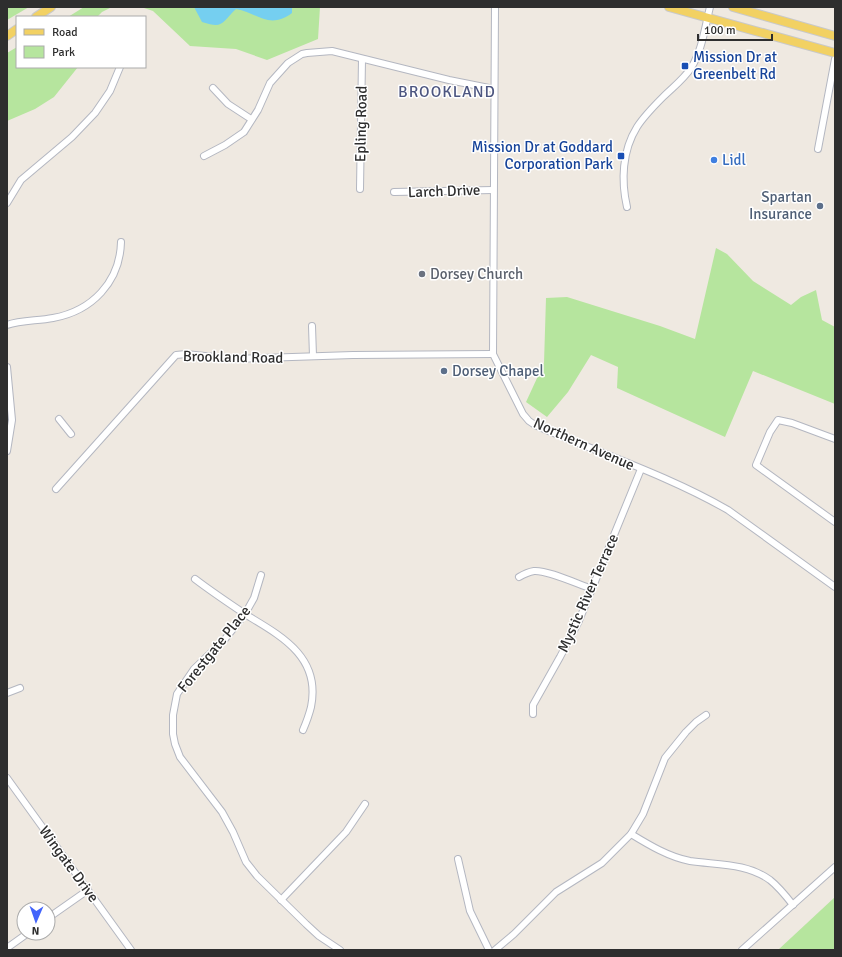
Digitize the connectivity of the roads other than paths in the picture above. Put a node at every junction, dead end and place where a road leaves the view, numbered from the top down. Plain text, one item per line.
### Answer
1 (52, 7) edge
2 (495, 7) edge
3 (668, 7) edge
4 (710, 7) edge
5 (733, 7) edge
6 (38, 16) edge
7 (708, 18) junction
8 (16, 30) edge
9 (7, 36) edge
10 (835, 36) edge
11 (835, 53) edge
12 (362, 59) junction
13 (835, 59) edge
14 (120, 68) edge
15 (214, 88) dead end
16 (494, 89) junction
17 (251, 119) junction
18 (818, 149) dead end
19 (204, 156) dead end
20 (360, 189) dead end
21 (493, 190) junction
22 (394, 192) dead end
23 (7, 202) edge
24 (627, 207) dead end
25 (121, 242) dead end
26 (7, 325) edge
27 (312, 326) dead end
28 (493, 354) junction
29 (313, 356) junction
30 (7, 367) edge
31 (59, 420) dead end
32 (70, 434) dead end
33 (835, 439) edge
34 (7, 451) edge
35 (641, 469) junction
36 (56, 489) dead end
37 (835, 522) edge
38 (261, 575) dead end
39 (520, 577) dead end
40 (195, 579) dead end
41 (835, 587) edge
42 (592, 589) junction
43 (245, 614) junction
44 (20, 688) dead end
45 (7, 693) edge
46 (533, 714) dead end
47 (706, 715) dead end
48 (303, 730) dead end
49 (7, 778) edge
50 (365, 804) dead end
51 (631, 834) junction
52 (458, 859) dead end
53 (835, 867) edge
54 (88, 890) junction
55 (281, 900) junction
56 (793, 905) junction
57 (56, 912) edge
58 (17, 941) edge
59 (7, 948) edge
60 (131, 950) edge
61 (340, 950) edge
62 (489, 950) edge
63 (495, 950) edge
64 (742, 950) edge

1 - 6 main road
2 - 16 street, Northern Avenue
3 - 7 main road
4 - 7 street
5 - 10 main road
7 - 11 main road
7 - 24 street
8 - 9 main road
12 - 16 street
12 - 17 street
12 - 20 street, Epling Road
13 - 18 street
14 - 23 street
15 - 17 street
16 - 21 street, Northern Avenue
17 - 19 street
21 - 22 street, Larch Drive
21 - 28 street, Northern Avenue
25 - 26 street
27 - 29 street
28 - 29 street, Brookland Road
28 - 35 street, Northern Avenue
29 - 36 street, Brookland Road
30 - 34 street
31 - 32 street
33 - 37 street
35 - 41 street, Northern Avenue
35 - 42 street, Mystic River Terrace
38 - 43 street, Forestgate Place
39 - 42 street
40 - 43 street
42 - 46 street, Mystic River Terrace
43 - 48 street
43 - 55 street, Forestgate Place
44 - 45 street
47 - 51 street
49 - 54 street, Wingate Drive
50 - 55 street
51 - 56 street
51 - 63 street
52 - 62 street
53 - 56 street
54 - 57 street
54 - 60 street, Wingate Drive
55 - 61 street, Forestgate Place
56 - 64 street
58 - 59 street

